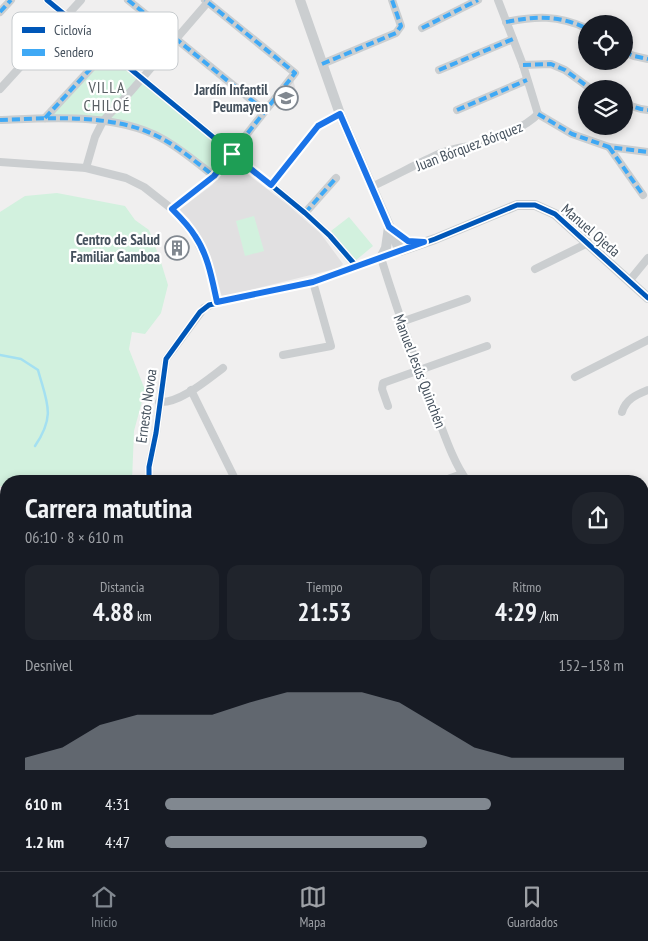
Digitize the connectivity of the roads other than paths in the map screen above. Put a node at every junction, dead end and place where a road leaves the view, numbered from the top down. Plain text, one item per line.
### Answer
1 (11, 0) edge
2 (47, 0) edge
3 (81, 0) edge
4 (128, 0) edge
5 (300, 0) edge
6 (392, 0) edge
7 (478, 0) edge
8 (498, 0) edge
9 (206, 1) edge
10 (0, 12) edge
11 (61, 12) edge
12 (71, 12) edge
13 (142, 12) edge
14 (506, 22) junction
15 (578, 25) edge
16 (422, 28) dead end
17 (178, 37) edge
18 (513, 39) junction
19 (178, 42) edge
20 (633, 54) edge
21 (648, 58) edge
22 (322, 64) junction
23 (523, 65) junction
24 (18, 70) edge
25 (89, 70) edge
26 (131, 70) edge
27 (150, 70) edge
28 (439, 70) dead end
29 (142, 79) junction
30 (527, 80) junction
31 (579, 80) edge
32 (0, 89) edge
33 (633, 107) edge
34 (457, 110) dead end
35 (648, 110) edge
36 (265, 111) junction
37 (340, 114) junction
38 (538, 114) junction
39 (44, 118) junction
40 (0, 120) edge
41 (102, 121) junction
42 (609, 147) junction
43 (648, 152) edge
44 (232, 154) junction
45 (0, 162) edge
46 (86, 168) junction
47 (214, 176) junction
48 (336, 178) dead end
49 (271, 185) junction
50 (371, 187) junction
51 (643, 195) dead end
52 (172, 209) junction
53 (305, 214) junction
54 (389, 227) junction
55 (424, 242) junction
56 (588, 242) junction
57 (400, 251) junction
58 (381, 258) junction
59 (648, 258) edge
60 (357, 267) junction
61 (535, 269) dead end
62 (630, 280) junction
63 (313, 282) junction
64 (648, 298) edge
65 (467, 299) dead end
66 (217, 302) junction
67 (401, 322) junction
68 (648, 340) edge
69 (487, 346) dead end
70 (283, 354) dead end
71 (224, 368) dead end
72 (418, 371) junction
73 (575, 377) dead end
74 (191, 390) junction
75 (648, 390) edge
76 (159, 402) junction
77 (388, 406) dead end
78 (622, 412) dead end
79 (462, 474) joint
80 (149, 475) edge
81 (233, 475) edge
82 (459, 475) edge

1 - 10 street
2 - 11 street
3 - 12 street
4 - 13 street
5 - 22 street
6 - 22 street
7 - 16 street
8 - 14 street
9 - 17 street
9 - 36 street
14 - 15 street
14 - 18 street
18 - 23 street
18 - 28 street
19 - 36 street
20 - 21 street
22 - 37 street
23 - 30 street
23 - 31 street
24 - 32 street
25 - 39 street
26 - 29 street
27 - 29 street
29 - 41 street
29 - 44 street
30 - 34 street
30 - 38 street
33 - 35 street
36 - 44 street
37 - 49 street
37 - 50 street
38 - 42 street
38 - 50 street, Juan Bórquez Bórquez
39 - 40 street
39 - 41 street
41 - 46 street
41 - 47 street
42 - 43 street
42 - 51 street
44 - 47 street
44 - 49 street
45 - 46 street
46 - 52 street
47 - 52 street
48 - 53 street
49 - 53 street
50 - 54 street
52 - 66 street
53 - 60 street
54 - 55 street
54 - 57 street
54 - 58 street
55 - 56 street, Manuel Ojeda
55 - 57 street, Ernesto Novoa
56 - 61 street
56 - 62 street, Manuel Ojeda
57 - 58 street, Ernesto Novoa
58 - 60 street, Ernesto Novoa
58 - 67 street, Manuel Jesús Quinchén
59 - 62 street
60 - 63 street, Ernesto Novoa
62 - 64 street, Manuel Ojeda
63 - 66 street, Ernesto Novoa
63 - 70 street
65 - 67 street
66 - 76 street, Ernesto Novoa
67 - 72 street, Manuel Jesús Quinchén
68 - 73 street
69 - 72 street
71 - 74 street
72 - 77 street
72 - 79 street, Manuel Jesús Quinchén
74 - 76 street
74 - 81 street
75 - 78 street
76 - 80 street, Ernesto Novoa
79 - 82 street

